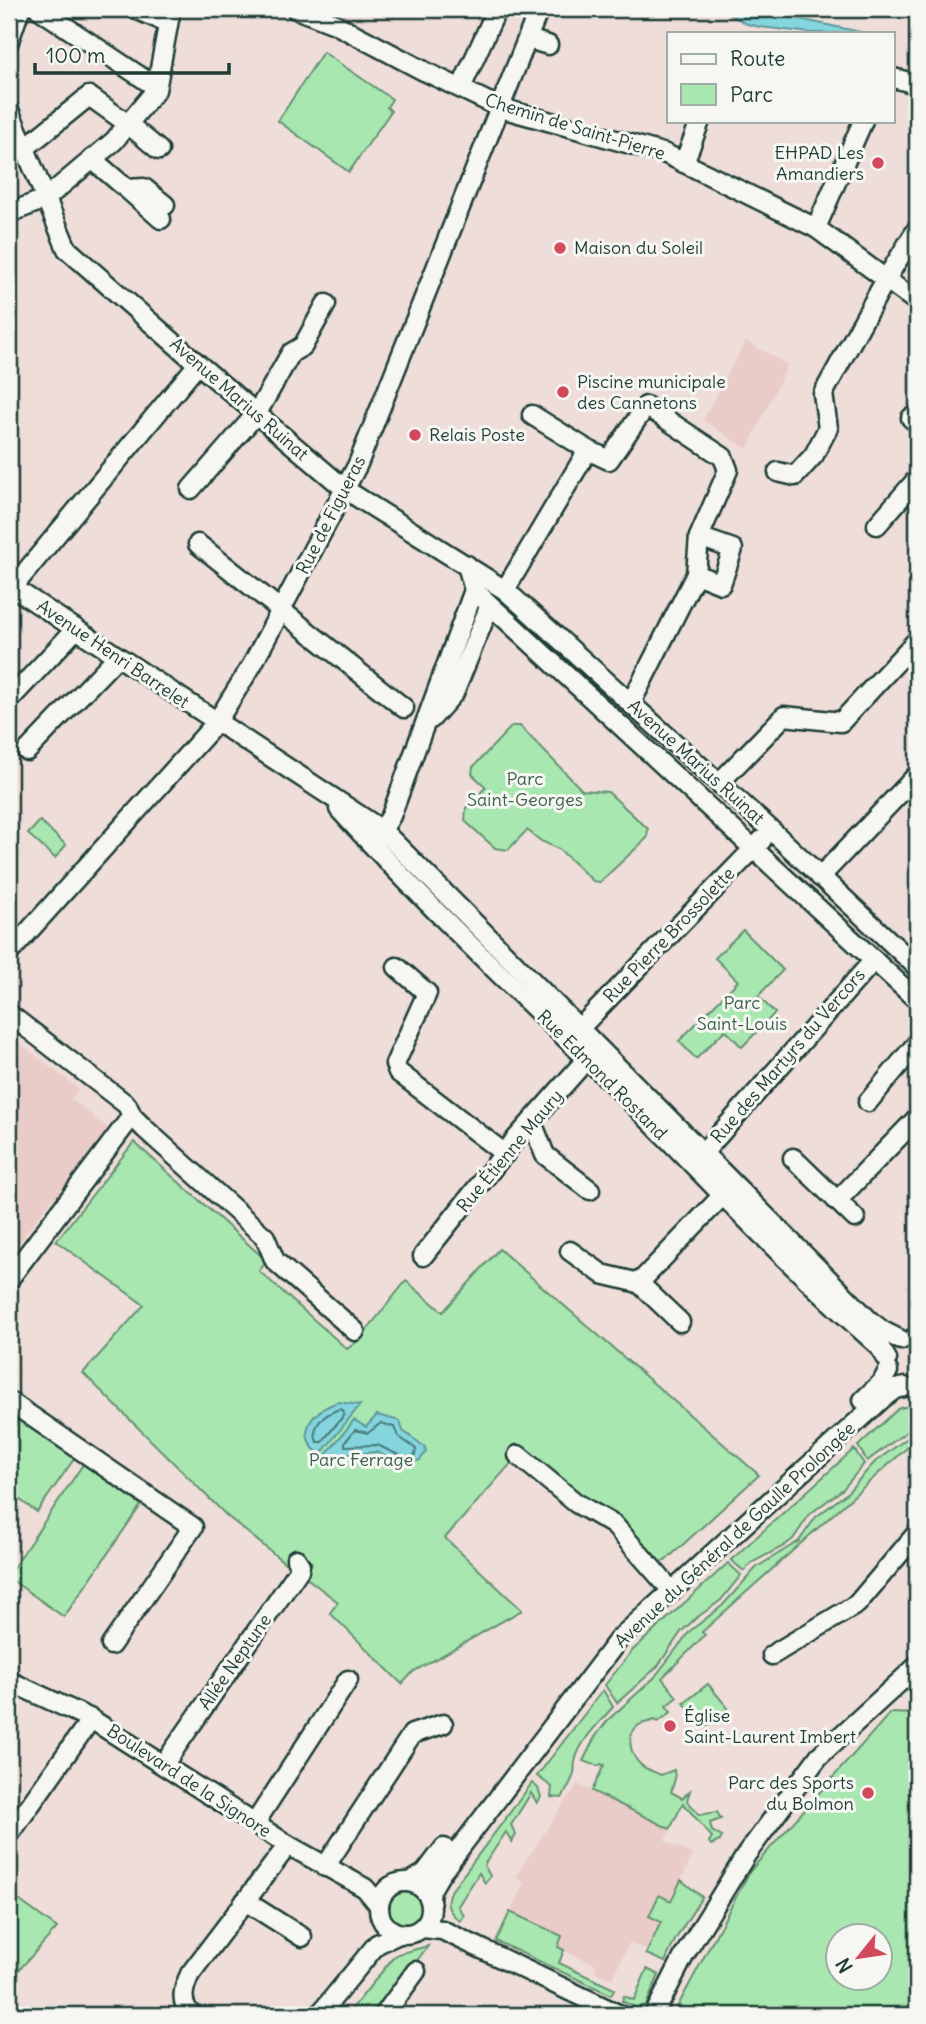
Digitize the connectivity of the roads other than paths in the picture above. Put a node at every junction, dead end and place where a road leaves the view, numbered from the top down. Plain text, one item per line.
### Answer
1 (20, 9) edge
2 (39, 9) edge
3 (135, 9) edge
4 (296, 9) edge
5 (497, 9) edge
6 (539, 9) edge
7 (170, 16) edge
8 (528, 39) junction
9 (9, 41) edge
10 (548, 45) dead end
11 (894, 78) edge
12 (917, 84) edge
13 (156, 87) junction
14 (461, 88) junction
15 (501, 107) junction
16 (9, 110) edge
17 (700, 122) edge
18 (863, 122) edge
19 (128, 124) junction
20 (25, 148) junction
21 (159, 150) dead end
22 (92, 159) junction
23 (684, 163) junction
24 (45, 199) junction
25 (163, 212) dead end
26 (9, 214) edge
27 (816, 228) junction
28 (917, 229) edge
29 (886, 279) junction
30 (917, 302) edge
31 (326, 304) dead end
32 (198, 364) junction
33 (257, 413) junction
34 (532, 415) dead end
35 (589, 450) junction
36 (778, 472) dead end
37 (917, 479) edge
38 (191, 489) dead end
39 (346, 490) junction
40 (877, 525) dead end
41 (699, 537) junction
42 (198, 544) dead end
43 (467, 565) junction
44 (696, 574) junction
45 (11, 586) edge
46 (474, 590) junction
47 (505, 590) junction
48 (490, 605) junction
49 (282, 610) junction
50 (76, 629) junction
51 (917, 640) edge
52 (117, 657) junction
53 (9, 701) edge
54 (631, 703) junction
55 (404, 708) dead end
56 (216, 723) junction
57 (424, 727) junction
58 (27, 751) dead end
59 (917, 775) edge
60 (719, 783) junction
61 (320, 788) junction
62 (383, 830) junction
63 (771, 830) junction
64 (373, 846) junction
65 (754, 848) junction
66 (820, 877) junction
67 (9, 953) edge
68 (874, 960) junction
69 (397, 967) dead end
70 (917, 967) edge
71 (917, 1000) edge
72 (9, 1014) edge
73 (574, 1035) junction
74 (917, 1043) edge
75 (592, 1053) junction
76 (868, 1102) dead end
77 (132, 1116) junction
78 (917, 1118) edge
79 (532, 1122) junction
80 (703, 1153) junction
81 (505, 1154) junction
82 (793, 1158) dead end
83 (590, 1190) dead end
84 (723, 1195) junction
85 (837, 1201) junction
86 (855, 1219) dead end
87 (570, 1251) dead end
88 (423, 1256) dead end
89 (9, 1279) edge
90 (639, 1283) junction
91 (680, 1322) dead end
92 (355, 1331) dead end
93 (913, 1337) edge
94 (888, 1365) junction
95 (911, 1388) edge
96 (9, 1401) edge
97 (518, 1455) dead end
98 (917, 1533) edge
99 (296, 1559) dead end
100 (664, 1582) junction
101 (111, 1646) dead end
102 (772, 1655) dead end
103 (917, 1666) edge
104 (348, 1680) dead end
105 (9, 1681) edge
106 (91, 1719) junction
107 (443, 1724) dead end
108 (164, 1764) junction
109 (255, 1823) junction
110 (9, 1835) edge
111 (288, 1845) junction
112 (325, 1867) junction
113 (410, 1882) junction
114 (245, 1901) junction
115 (382, 1905) junction
116 (427, 1914) junction
117 (399, 1934) junction
118 (302, 1937) dead end
119 (377, 1944) junction
120 (416, 1970) dead end
121 (192, 2015) edge
122 (319, 2015) edge
123 (384, 2015) edge
124 (620, 2015) edge
125 (654, 2015) edge

1 - 9 street
2 - 13 street
3 - 7 street
4 - 14 street, Chemin de Saint-Pierre
5 - 14 street
6 - 8 street, Rue de Figueras
7 - 13 street
8 - 10 street
8 - 15 street, Rue de Figueras
11 - 12 street
13 - 19 street
14 - 15 street, Chemin de Saint-Pierre
15 - 23 street, Chemin de Saint-Pierre
15 - 39 street, Rue de Figueras
16 - 20 street, Avenue Marius Ruinat
17 - 23 street
18 - 27 street
19 - 20 street
19 - 21 street
19 - 22 street
20 - 24 street, Avenue Marius Ruinat
22 - 24 street
22 - 25 street
23 - 27 street, Chemin de Saint-Pierre
24 - 26 street
24 - 32 street, Avenue Marius Ruinat
27 - 29 street, Chemin de Saint-Pierre
28 - 29 street
29 - 30 street, Chemin de Saint-Pierre
29 - 36 street
31 - 33 street
32 - 33 street, Avenue Marius Ruinat
32 - 45 street
33 - 38 street
33 - 39 street, Avenue Marius Ruinat
34 - 35 street
35 - 41 street
35 - 47 street
37 - 40 street
39 - 43 street, Avenue Marius Ruinat
39 - 49 street, Rue de Figueras
41 - 44 street
41 - 44 street
42 - 49 street
43 - 46 street
43 - 47 street, Avenue Marius Ruinat
44 - 54 street
45 - 50 street, Avenue Henri Barrelet
46 - 48 street, Avenue Marius Ruinat
46 - 57 street
47 - 54 street, Avenue Marius Ruinat
48 - 57 street
48 - 65 street, Avenue Marius Ruinat
49 - 55 street
49 - 56 street, Rue de Figueras
50 - 52 street, Avenue Henri Barrelet
50 - 53 street
51 - 60 street
52 - 56 street, Avenue Henri Barrelet
52 - 58 street
54 - 60 street, Avenue Marius Ruinat
56 - 61 street, Rue Edmond Rostand
56 - 67 street, Rue de Figueras
57 - 62 street
59 - 66 street
60 - 63 street, Avenue Marius Ruinat
61 - 62 street, Rue Edmond Rostand
61 - 64 street, Rue Edmond Rostand
62 - 64 street
62 - 73 street, Rue Edmond Rostand
63 - 65 street, Rue Pierre Brossolette
63 - 66 street, Avenue Marius Ruinat
64 - 73 street, Rue Edmond Rostand
65 - 68 street, Avenue Marius Ruinat
65 - 73 street, Rue Pierre Brossolette
66 - 70 street, Avenue Marius Ruinat
68 - 71 street, Avenue Marius Ruinat
68 - 80 street, Rue des Martyrs du Vercors
69 - 81 street
72 - 77 street
73 - 75 street, Rue Edmond Rostand
74 - 76 street
75 - 79 street, Rue Étienne Maury
75 - 80 street, Rue Edmond Rostand
75 - 84 street, Rue Edmond Rostand
77 - 89 street
77 - 92 street
78 - 85 street
79 - 81 street, Rue Étienne Maury
79 - 83 street
80 - 93 street, Rue Edmond Rostand
81 - 88 street, Rue Étienne Maury
82 - 85 street
84 - 90 street
84 - 94 street, Rue Edmond Rostand
85 - 86 street
87 - 90 street
90 - 91 street
93 - 94 street, Avenue du Général de Gaulle Prolongée
94 - 95 street, Rue Edmond Rostand
94 - 100 street, Avenue du Général de Gaulle Prolongée
95 - 116 street, Avenue du Général de Gaulle Prolongée
96 - 101 street
97 - 100 street
98 - 102 street
99 - 108 street, Allée Neptune
100 - 113 street, Avenue du Général de Gaulle Prolongée
103 - 125 street
104 - 109 street
105 - 106 street, Boulevard de la Signore
106 - 108 street, Boulevard de la Signore
106 - 110 street
107 - 112 street
108 - 109 street, Boulevard de la Signore
109 - 111 street, Boulevard de la Signore
111 - 112 street, Boulevard de la Signore
111 - 114 street
112 - 115 street, Boulevard de la Signore
113 - 115 street
113 - 116 street
114 - 118 street
114 - 121 street
115 - 117 street
115 - 119 street
116 - 117 street
116 - 124 street
117 - 119 street
119 - 122 street
120 - 123 street

